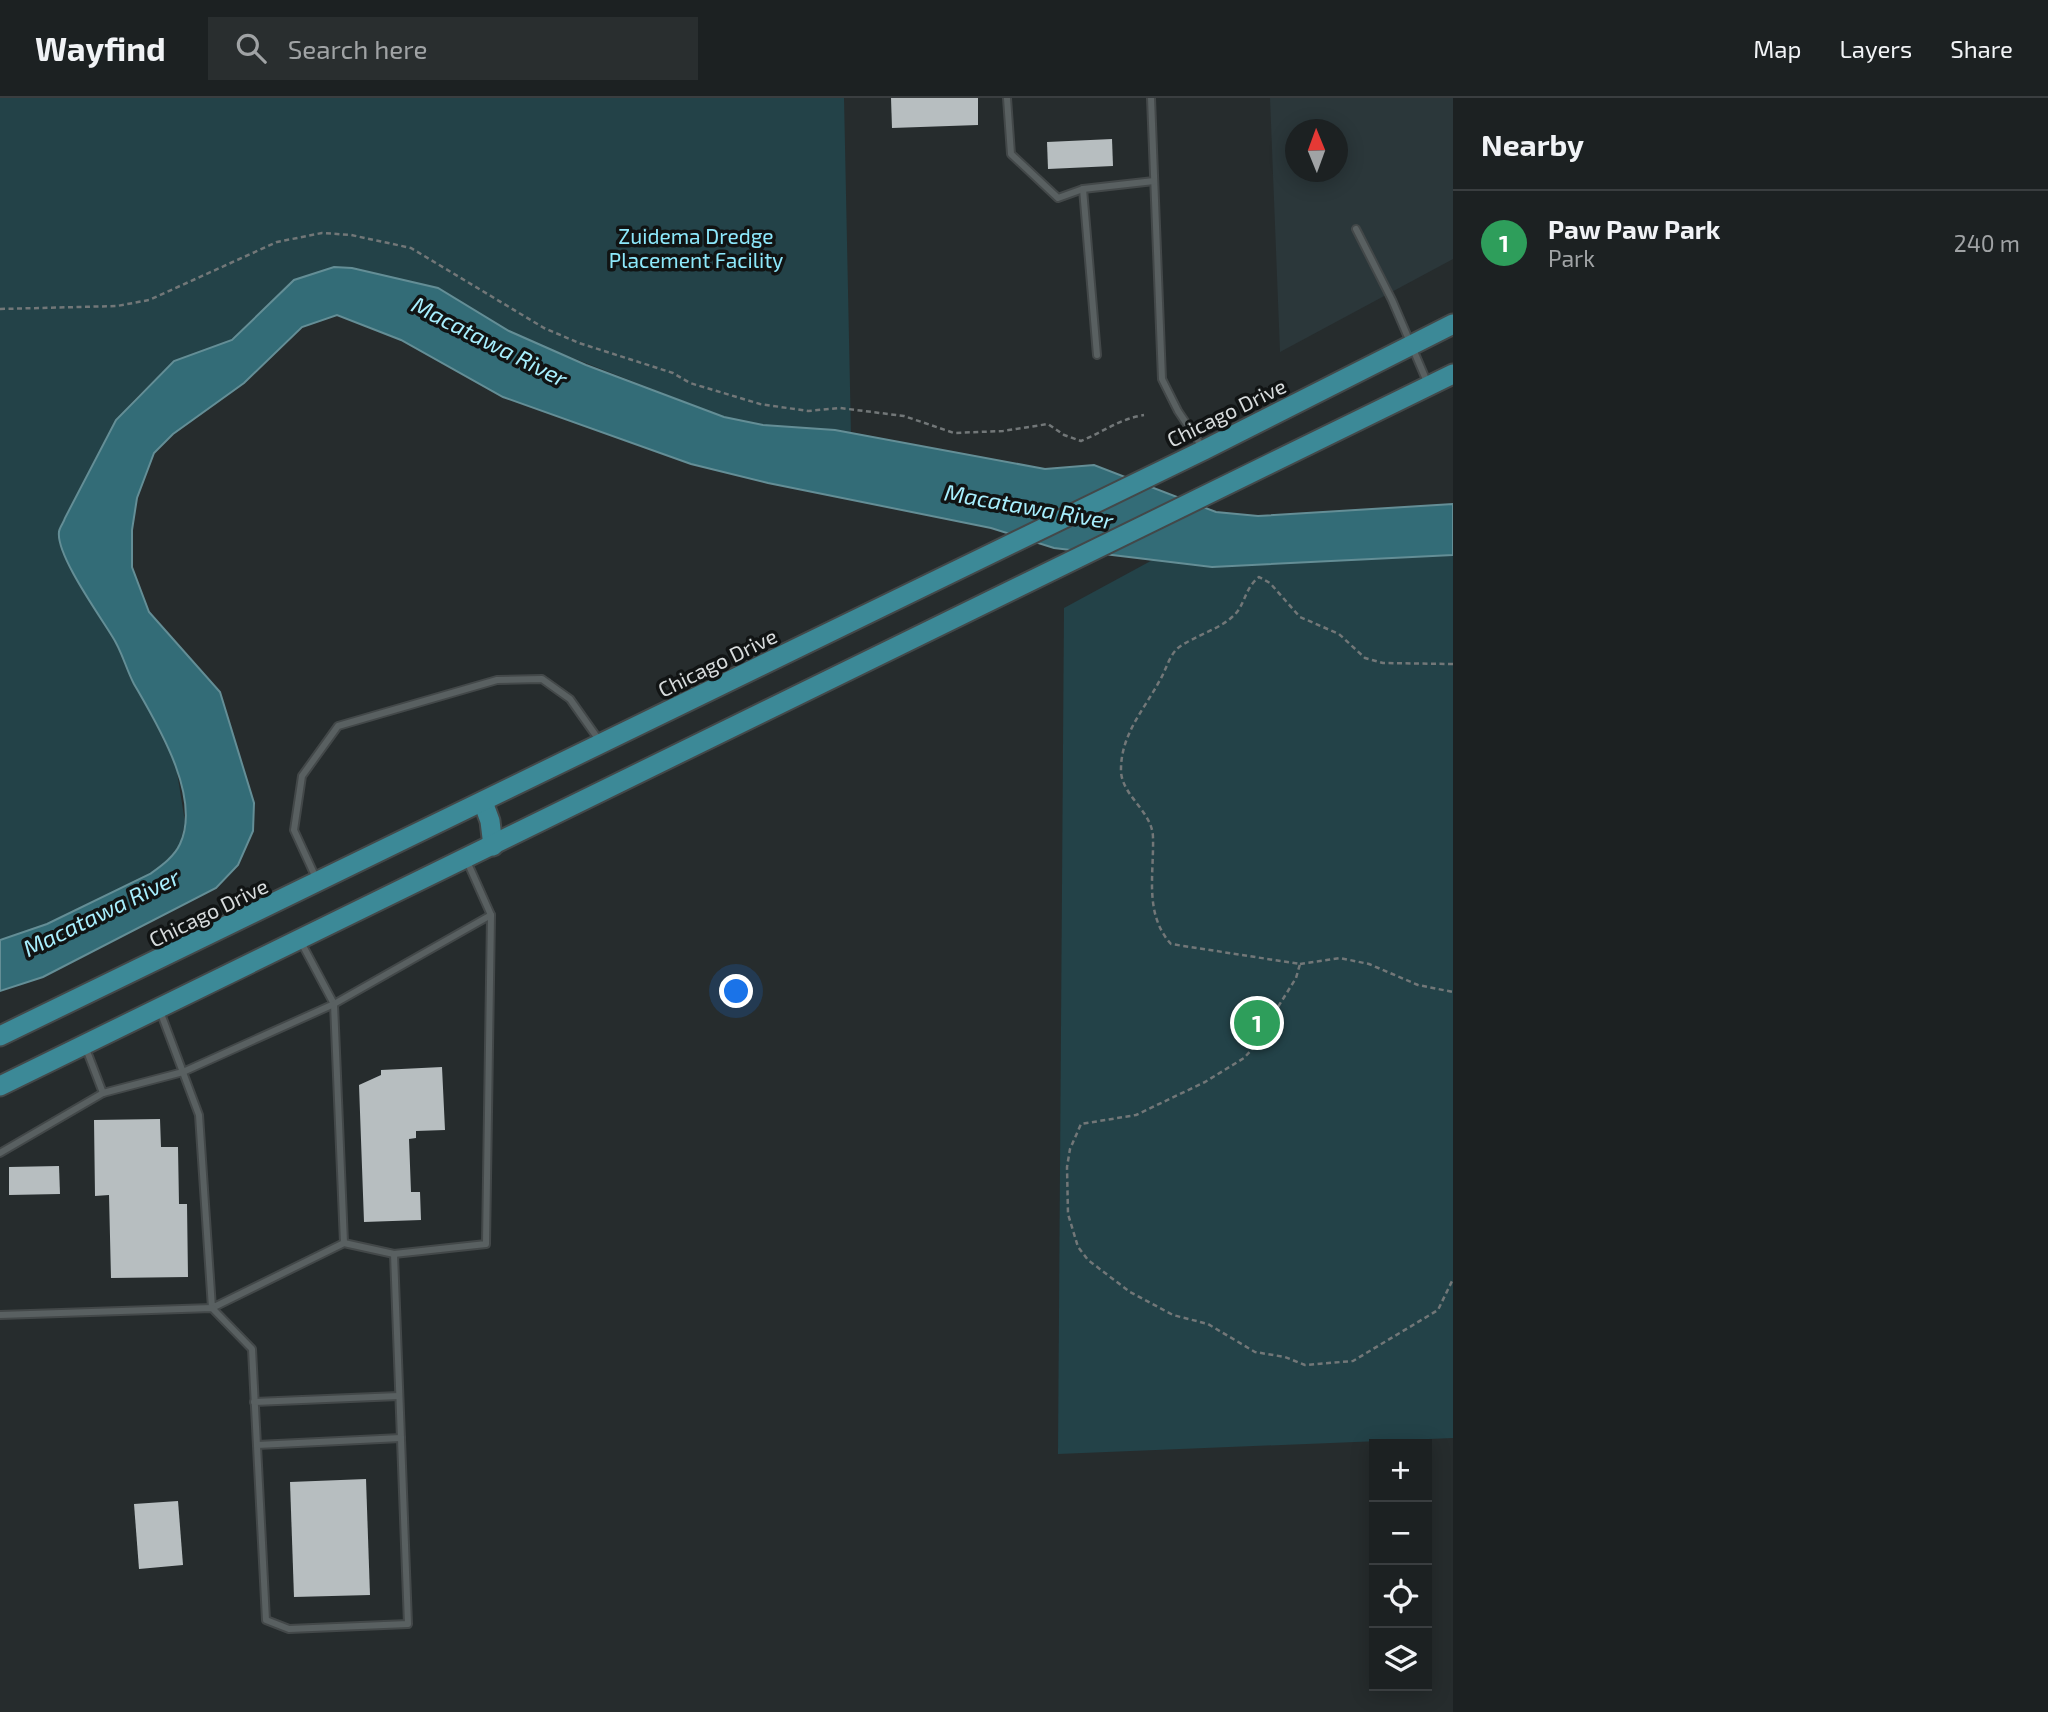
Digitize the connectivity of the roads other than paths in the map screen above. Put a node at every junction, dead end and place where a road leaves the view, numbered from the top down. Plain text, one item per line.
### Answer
1 (1007, 98) edge
2 (1151, 98) edge
3 (1154, 181) junction
4 (1083, 189) junction
5 (1356, 229) dead end
6 (1453, 324) edge
7 (1410, 346) junction
8 (1097, 355) dead end
9 (1453, 374) edge
10 (1429, 386) junction
11 (1204, 450) junction
12 (602, 744) junction
13 (483, 802) junction
14 (493, 846) junction
15 (466, 859) junction
16 (318, 883) junction
17 (491, 915) junction
18 (300, 941) junction
19 (334, 1004) junction
20 (160, 1009) junction
21 (0, 1037) edge
22 (84, 1044) junction
23 (183, 1072) junction
24 (0, 1086) edge
25 (103, 1093) junction
26 (0, 1153) edge
27 (344, 1243) junction
28 (394, 1254) junction
29 (212, 1308) junction
30 (0, 1315) edge
31 (400, 1396) junction
32 (254, 1402) junction
33 (401, 1438) junction
34 (257, 1446) junction

1 - 4 lane
2 - 3 lane
3 - 4 lane
3 - 11 lane
4 - 8 lane
5 - 7 lane
6 - 7 main road, Chicago Drive
7 - 10 lane
7 - 11 main road, Chicago Drive
9 - 10 main road
10 - 14 main road
11 - 12 main road, Chicago Drive
12 - 13 main road, Chicago Drive
12 - 16 lane
13 - 14 main road
13 - 16 main road, Chicago Drive
14 - 15 main road
15 - 17 lane
15 - 18 main road
16 - 21 main road, Chicago Drive
17 - 19 lane
17 - 28 lane
18 - 19 lane
18 - 20 main road
19 - 23 lane
19 - 27 lane
20 - 22 main road
20 - 23 lane
22 - 24 main road
22 - 25 lane
23 - 25 lane
23 - 29 lane
25 - 26 lane
27 - 28 lane
27 - 29 lane
28 - 31 lane
29 - 30 lane
29 - 32 lane
31 - 32 lane
31 - 33 lane
32 - 34 lane
33 - 34 lane
33 - 34 lane

